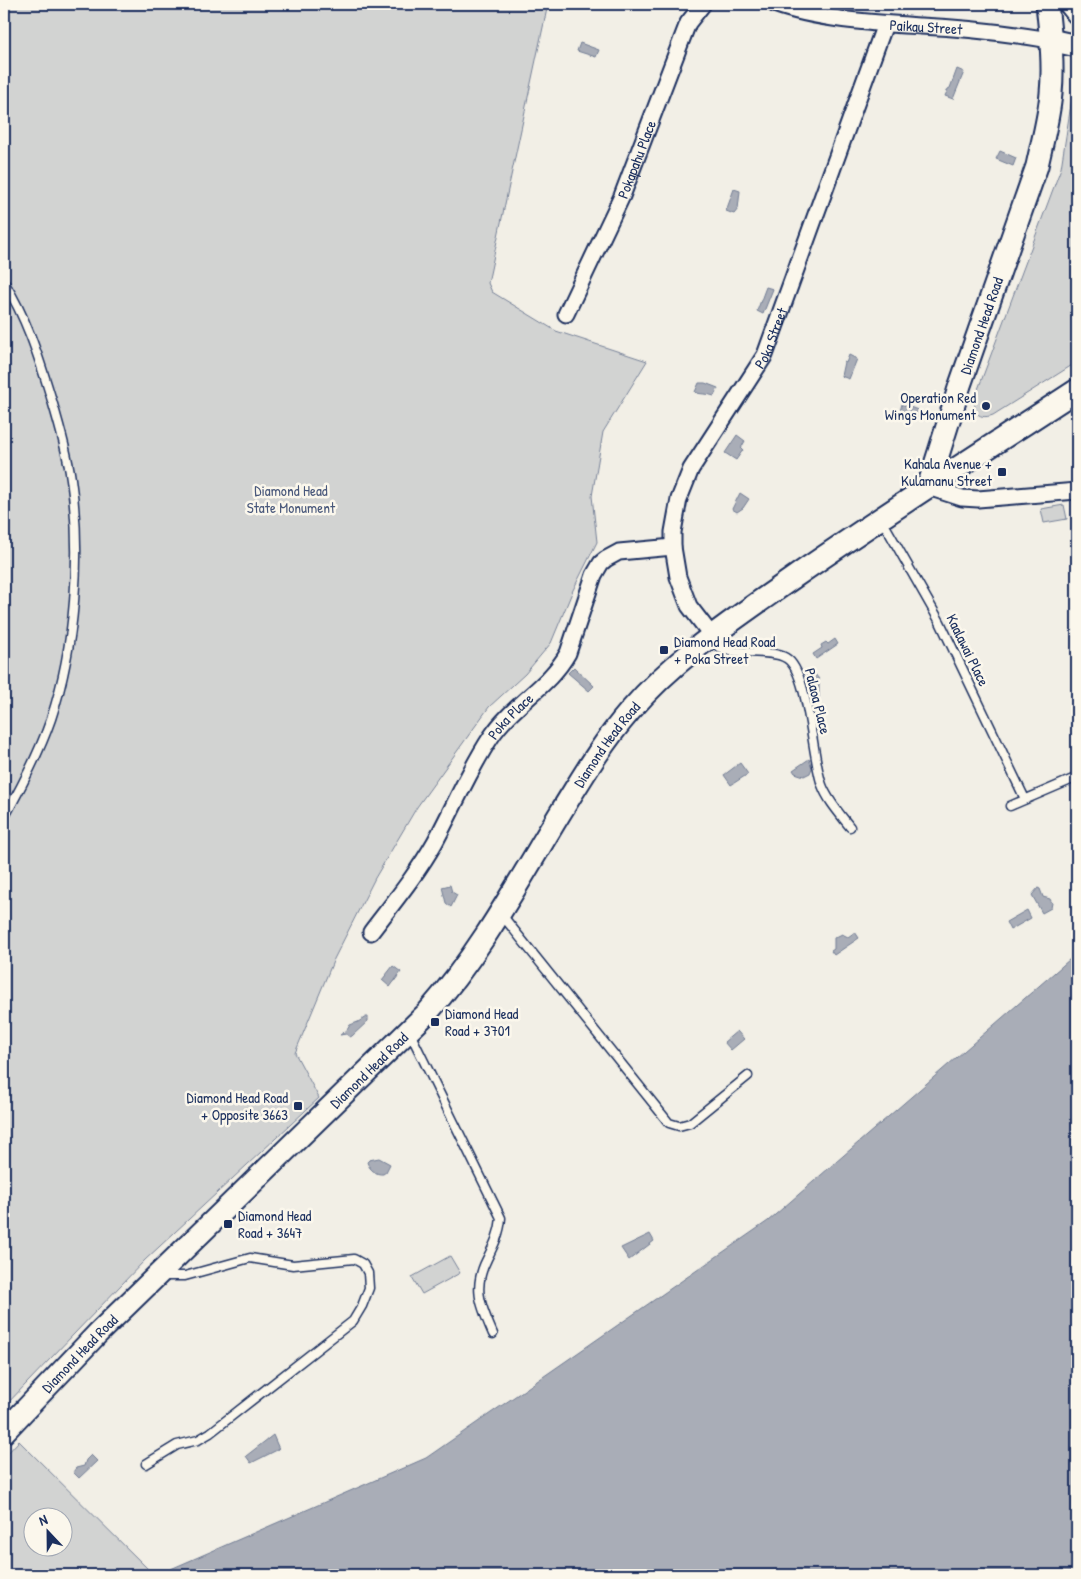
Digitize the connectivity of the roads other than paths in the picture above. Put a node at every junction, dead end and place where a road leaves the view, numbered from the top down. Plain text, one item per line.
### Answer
1 (702, 4) edge
2 (774, 4) edge
3 (1047, 4) edge
4 (1070, 4) edge
5 (1077, 13) edge
6 (885, 24) junction
7 (1050, 40) junction
8 (1077, 46) edge
9 (4, 282) edge
10 (566, 314) dead end
11 (1077, 390) edge
12 (928, 487) junction
13 (1077, 490) edge
14 (880, 517) junction
15 (673, 547) junction
16 (712, 636) junction
17 (1073, 778) dead end
18 (1025, 799) junction
19 (1010, 806) dead end
20 (4, 818) edge
21 (850, 827) dead end
22 (500, 911) junction
23 (371, 932) dead end
24 (409, 1031) junction
25 (748, 1076) dead end
26 (156, 1276) junction
27 (493, 1334) dead end
28 (4, 1432) edge
29 (146, 1464) dead end

1 - 10 street, Pokapahu Place
2 - 6 street, Paikau Street
3 - 7 street, Diamond Head Road
4 - 5 street
6 - 7 street, Paikau Street
6 - 15 street, Poka Street
7 - 8 street, Paikau Street
7 - 12 street, Diamond Head Road
9 - 20 lane
11 - 12 street
12 - 13 street
12 - 14 street, Diamond Head Road
14 - 16 street, Diamond Head Road
14 - 18 lane, Kaalawai Place
15 - 16 street, Poka Street
15 - 23 street, Poka Place
16 - 21 lane, Palaoa Place
16 - 22 street, Diamond Head Road
17 - 18 lane
18 - 19 lane
22 - 24 street, Diamond Head Road
22 - 25 lane
24 - 26 street, Diamond Head Road
24 - 27 lane
26 - 28 street, Diamond Head Road
26 - 29 lane

